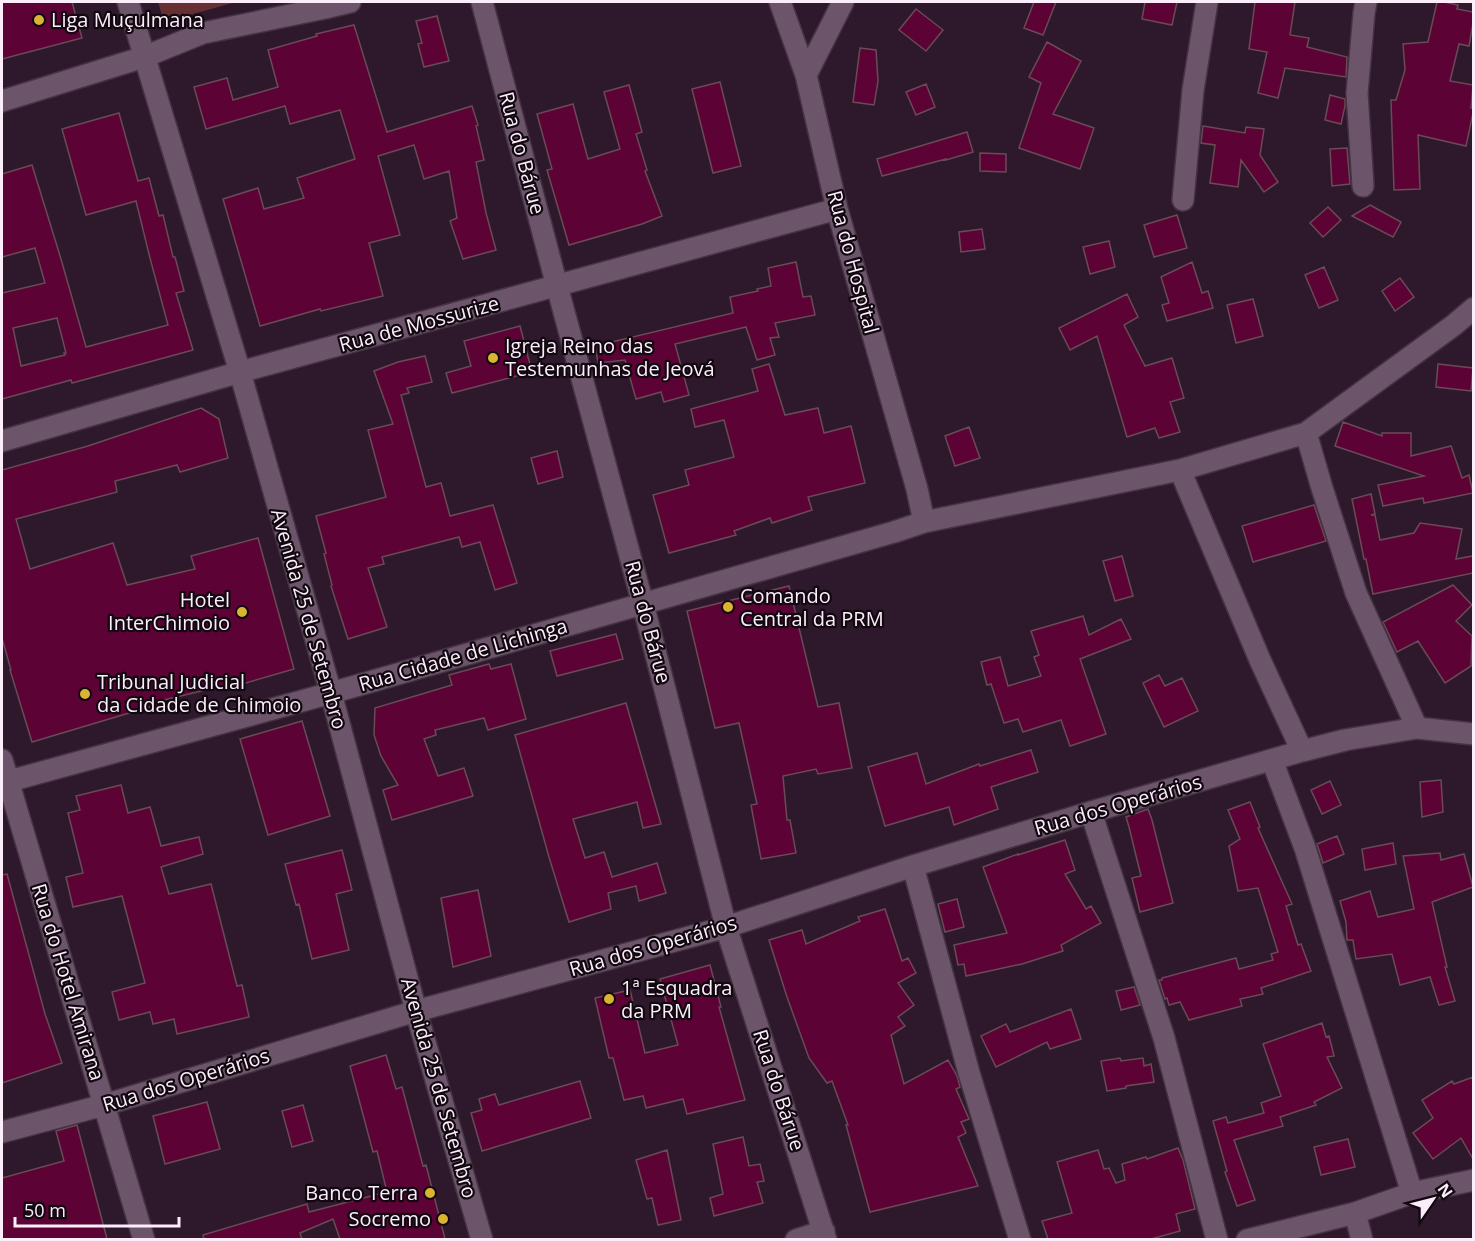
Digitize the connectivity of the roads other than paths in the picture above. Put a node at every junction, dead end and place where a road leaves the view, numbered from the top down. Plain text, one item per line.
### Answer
1 (128, 2) edge
2 (350, 2) edge
3 (482, 2) edge
4 (780, 2) edge
5 (843, 2) edge
6 (1207, 2) edge
7 (1366, 2) edge
8 (144, 57) junction
9 (806, 75) junction
10 (2, 101) edge
11 (1363, 186) dead end
12 (1184, 200) dead end
13 (837, 209) junction
14 (557, 286) junction
15 (1473, 308) edge
16 (240, 372) junction
17 (1306, 433) junction
18 (2, 441) edge
19 (1180, 470) junction
20 (924, 522) junction
21 (643, 604) junction
22 (331, 693) junction
23 (1417, 728) junction
24 (1473, 735) edge
25 (1302, 751) junction
26 (2, 760) edge
27 (1272, 760) junction
28 (5, 782) edge
29 (1091, 812) junction
30 (913, 866) junction
31 (726, 927) junction
32 (416, 1011) junction
33 (104, 1105) junction
34 (2, 1132) edge
35 (1473, 1180) edge
36 (1412, 1193) junction
37 (1355, 1213) junction
38 (825, 1235) edge
39 (144, 1239) edge
40 (482, 1239) edge
41 (796, 1239) edge
42 (1020, 1239) edge
43 (1217, 1239) edge
44 (1246, 1239) edge
45 (1362, 1239) edge

1 - 8 street, Avenida 25 de Setembro
2 - 8 street
3 - 14 street, Rua do Bárue
4 - 9 street, Rua do Hospital
5 - 9 street
6 - 12 street
7 - 11 street
8 - 10 street
8 - 16 street, Avenida 25 de Setembro
9 - 13 street, Rua do Hospital
13 - 14 street, Rua de Mossurize
13 - 20 street, Rua do Hospital
14 - 16 street, Rua de Mossurize
14 - 21 street, Rua do Bárue
15 - 17 street
16 - 18 street, Rua de Mossurize
16 - 22 street, Avenida 25 de Setembro
17 - 19 street, Rua Cidade de Lichinga
17 - 23 street
19 - 20 street, Rua Cidade de Lichinga
19 - 25 street
20 - 21 street, Rua Cidade de Lichinga
21 - 22 street, Rua Cidade de Lichinga
21 - 31 street, Rua do Bárue
22 - 28 street, Rua Cidade de Lichinga
22 - 32 street, Avenida 25 de Setembro
23 - 24 street, Rua dos Operários
23 - 25 street, Rua dos Operários
25 - 27 street, Rua dos Operários
26 - 28 street, Rua do Hotel Amirana
27 - 29 street, Rua dos Operários
27 - 36 street
28 - 33 street, Rua do Hotel Amirana
29 - 30 street, Rua dos Operários
29 - 43 street
30 - 31 street, Rua dos Operários
30 - 42 street
31 - 32 street, Rua dos Operários
31 - 38 street, Rua do Bárue
32 - 33 street, Rua dos Operários
32 - 40 street, Avenida 25 de Setembro
33 - 34 street, Rua dos Operários
33 - 39 street, Rua do Hotel Amirana
35 - 36 street
36 - 37 street
37 - 44 street
37 - 45 street
38 - 41 street

